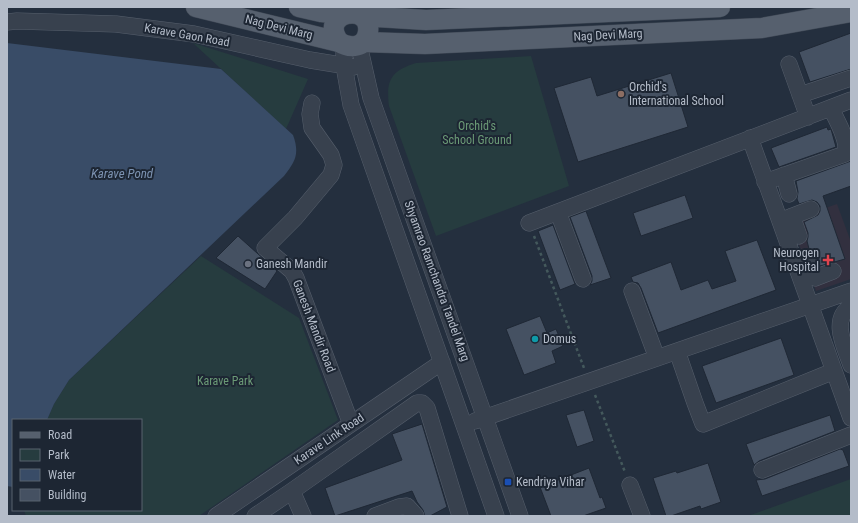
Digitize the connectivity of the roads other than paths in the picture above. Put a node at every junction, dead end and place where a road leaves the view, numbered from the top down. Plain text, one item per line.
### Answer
1 (196, 7) edge
2 (299, 7) edge
3 (720, 7) edge
4 (851, 12) edge
5 (356, 13) edge
6 (10, 20) edge
7 (351, 43) junction
8 (789, 64) dead end
9 (344, 66) junction
10 (365, 69) junction
11 (851, 78) edge
12 (800, 95) junction
13 (851, 100) edge
14 (312, 103) dead end
15 (831, 108) junction
16 (808, 116) junction
17 (750, 138) junction
18 (784, 175) junction
19 (765, 182) junction
20 (790, 194) dead end
21 (811, 210) dead end
22 (558, 212) junction
23 (786, 218) junction
24 (529, 223) road end
25 (799, 236) dead end
26 (807, 258) dead end
27 (815, 278) junction
28 (584, 279) dead end
29 (632, 291) dead end
30 (850, 296) edge
31 (816, 303) junction
32 (677, 351) junction
33 (657, 358) junction
34 (442, 362) junction
35 (851, 365) edge
36 (834, 371) junction
37 (846, 389) edge
38 (485, 418) junction
39 (851, 418) edge
40 (351, 424) junction
41 (464, 425) junction
42 (851, 435) edge
43 (762, 470) dead end
44 (630, 486) road end
45 (292, 491) junction
46 (519, 512) edge
47 (258, 515) edge
48 (216, 516) edge
49 (304, 516) edge
50 (375, 516) edge
51 (416, 516) edge
52 (460, 516) edge
53 (496, 516) edge
54 (642, 516) edge

1 - 7 main road, Nag Devi Marg
2 - 5 main road, Nag Devi Marg
3 - 5 main road, Nag Devi Marg
4 - 7 main road, Nag Devi Marg
5 - 7 main road
5 - 7 main road
6 - 9 street, Karave Gaon Road
7 - 9 street, Shyamrao Ramchandra Tandel Marg
7 - 10 street, Shyamrao Ramchandra Tandel Marg
8 - 12 street
9 - 10 street, Karave Gaon Road
9 - 34 street, Shyamrao Ramchandra Tandel Marg
10 - 38 street, Shyamrao Ramchandra Tandel Marg
11 - 12 street
12 - 16 street
13 - 15 street
14 - 40 street, Ganesh Mandir Road
15 - 16 street
15 - 18 street
16 - 17 street
17 - 19 street
17 - 22 street
18 - 19 street
18 - 20 street
19 - 23 street
21 - 23 street
22 - 24 street
22 - 28 street
23 - 25 street
23 - 31 street
26 - 27 street
27 - 30 street
27 - 31 street
29 - 33 street
30 - 31 street
30 - 35 street
31 - 32 street
31 - 36 street
32 - 33 street
32 - 36 street
33 - 38 street
34 - 40 street, Karave Link Road
34 - 41 street, Shyamrao Ramchandra Tandel Marg
36 - 37 street
37 - 39 street
38 - 41 street
38 - 46 street, Shyamrao Ramchandra Tandel Marg
40 - 48 street, Karave Link Road
41 - 53 street, Shyamrao Ramchandra Tandel Marg
42 - 43 street
44 - 54 street
45 - 47 street
45 - 49 street
45 - 52 street
46 - 53 street
50 - 51 street

